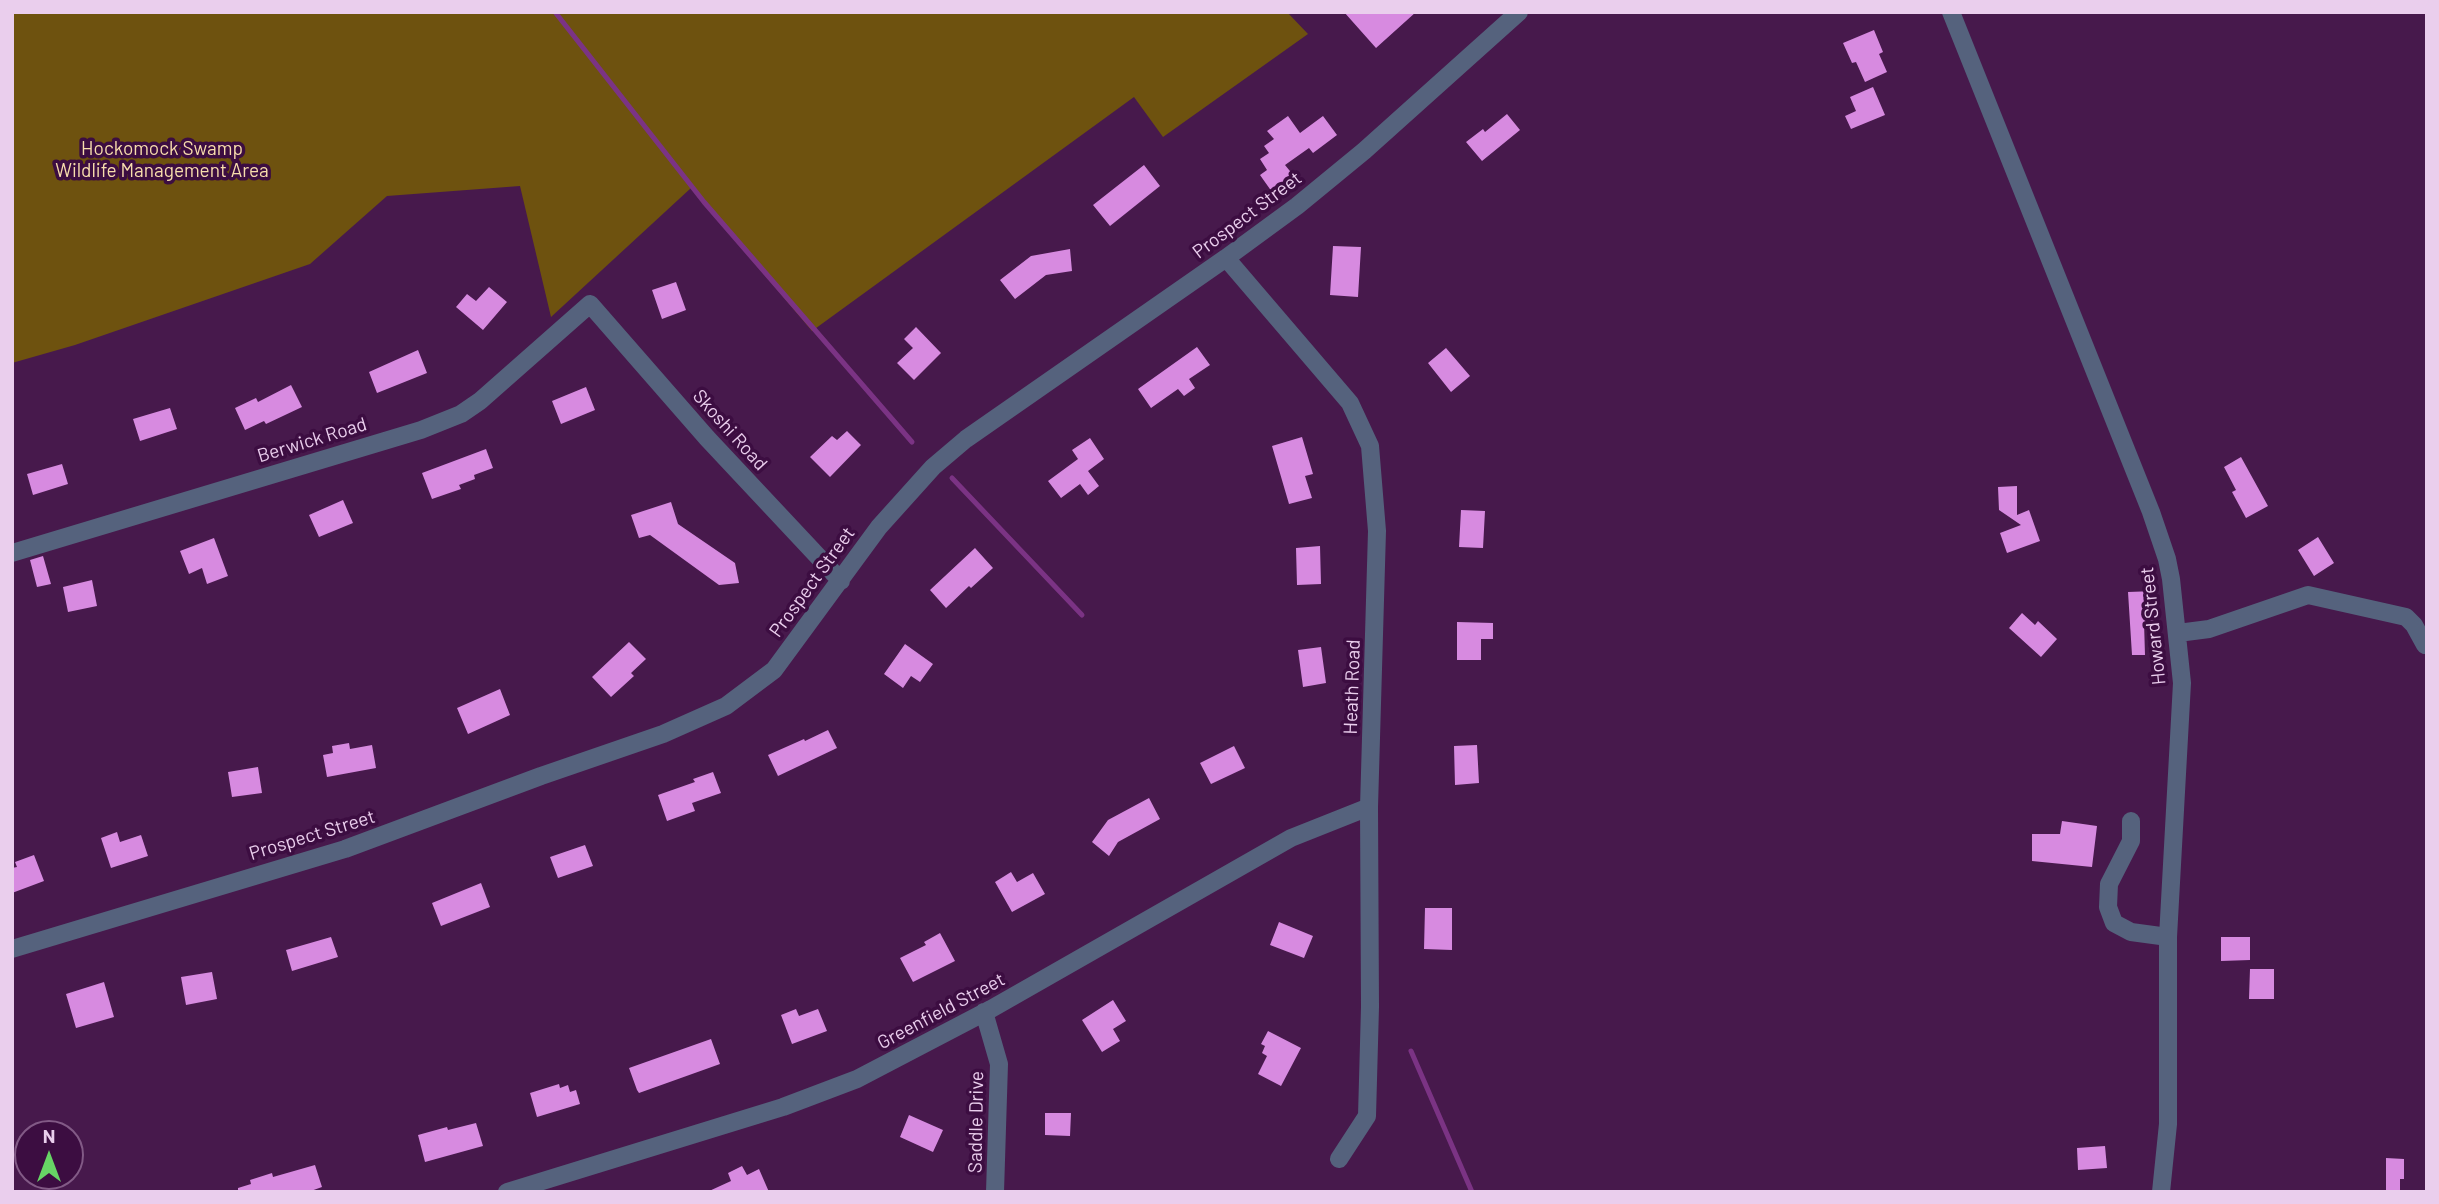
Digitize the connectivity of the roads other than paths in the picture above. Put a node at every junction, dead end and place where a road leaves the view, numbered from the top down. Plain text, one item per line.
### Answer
1 (1519, 12) edge
2 (1951, 12) edge
3 (1226, 258) junction
4 (590, 304) joint
5 (12, 553) edge
6 (841, 581) junction
7 (2178, 633) junction
8 (2425, 645) dead end
9 (1369, 807) junction
10 (2131, 821) dead end
11 (2168, 937) junction
12 (12, 949) edge
13 (984, 1012) junction
14 (1339, 1159) dead end
15 (507, 1192) edge
16 (995, 1192) edge
17 (2161, 1192) edge

1 - 3 street, Prospect Street
2 - 7 street, Howard Street
3 - 6 street, Prospect Street
3 - 9 street, Heath Road
4 - 5 street, Berwick Road
4 - 6 street, Skoshi Road
6 - 12 street, Prospect Street
7 - 8 street
7 - 11 street, Howard Street
9 - 13 street, Greenfield Street
9 - 14 street, Heath Road
10 - 11 street
11 - 17 street, Howard Street
13 - 15 street, Greenfield Street
13 - 16 street, Saddle Drive

